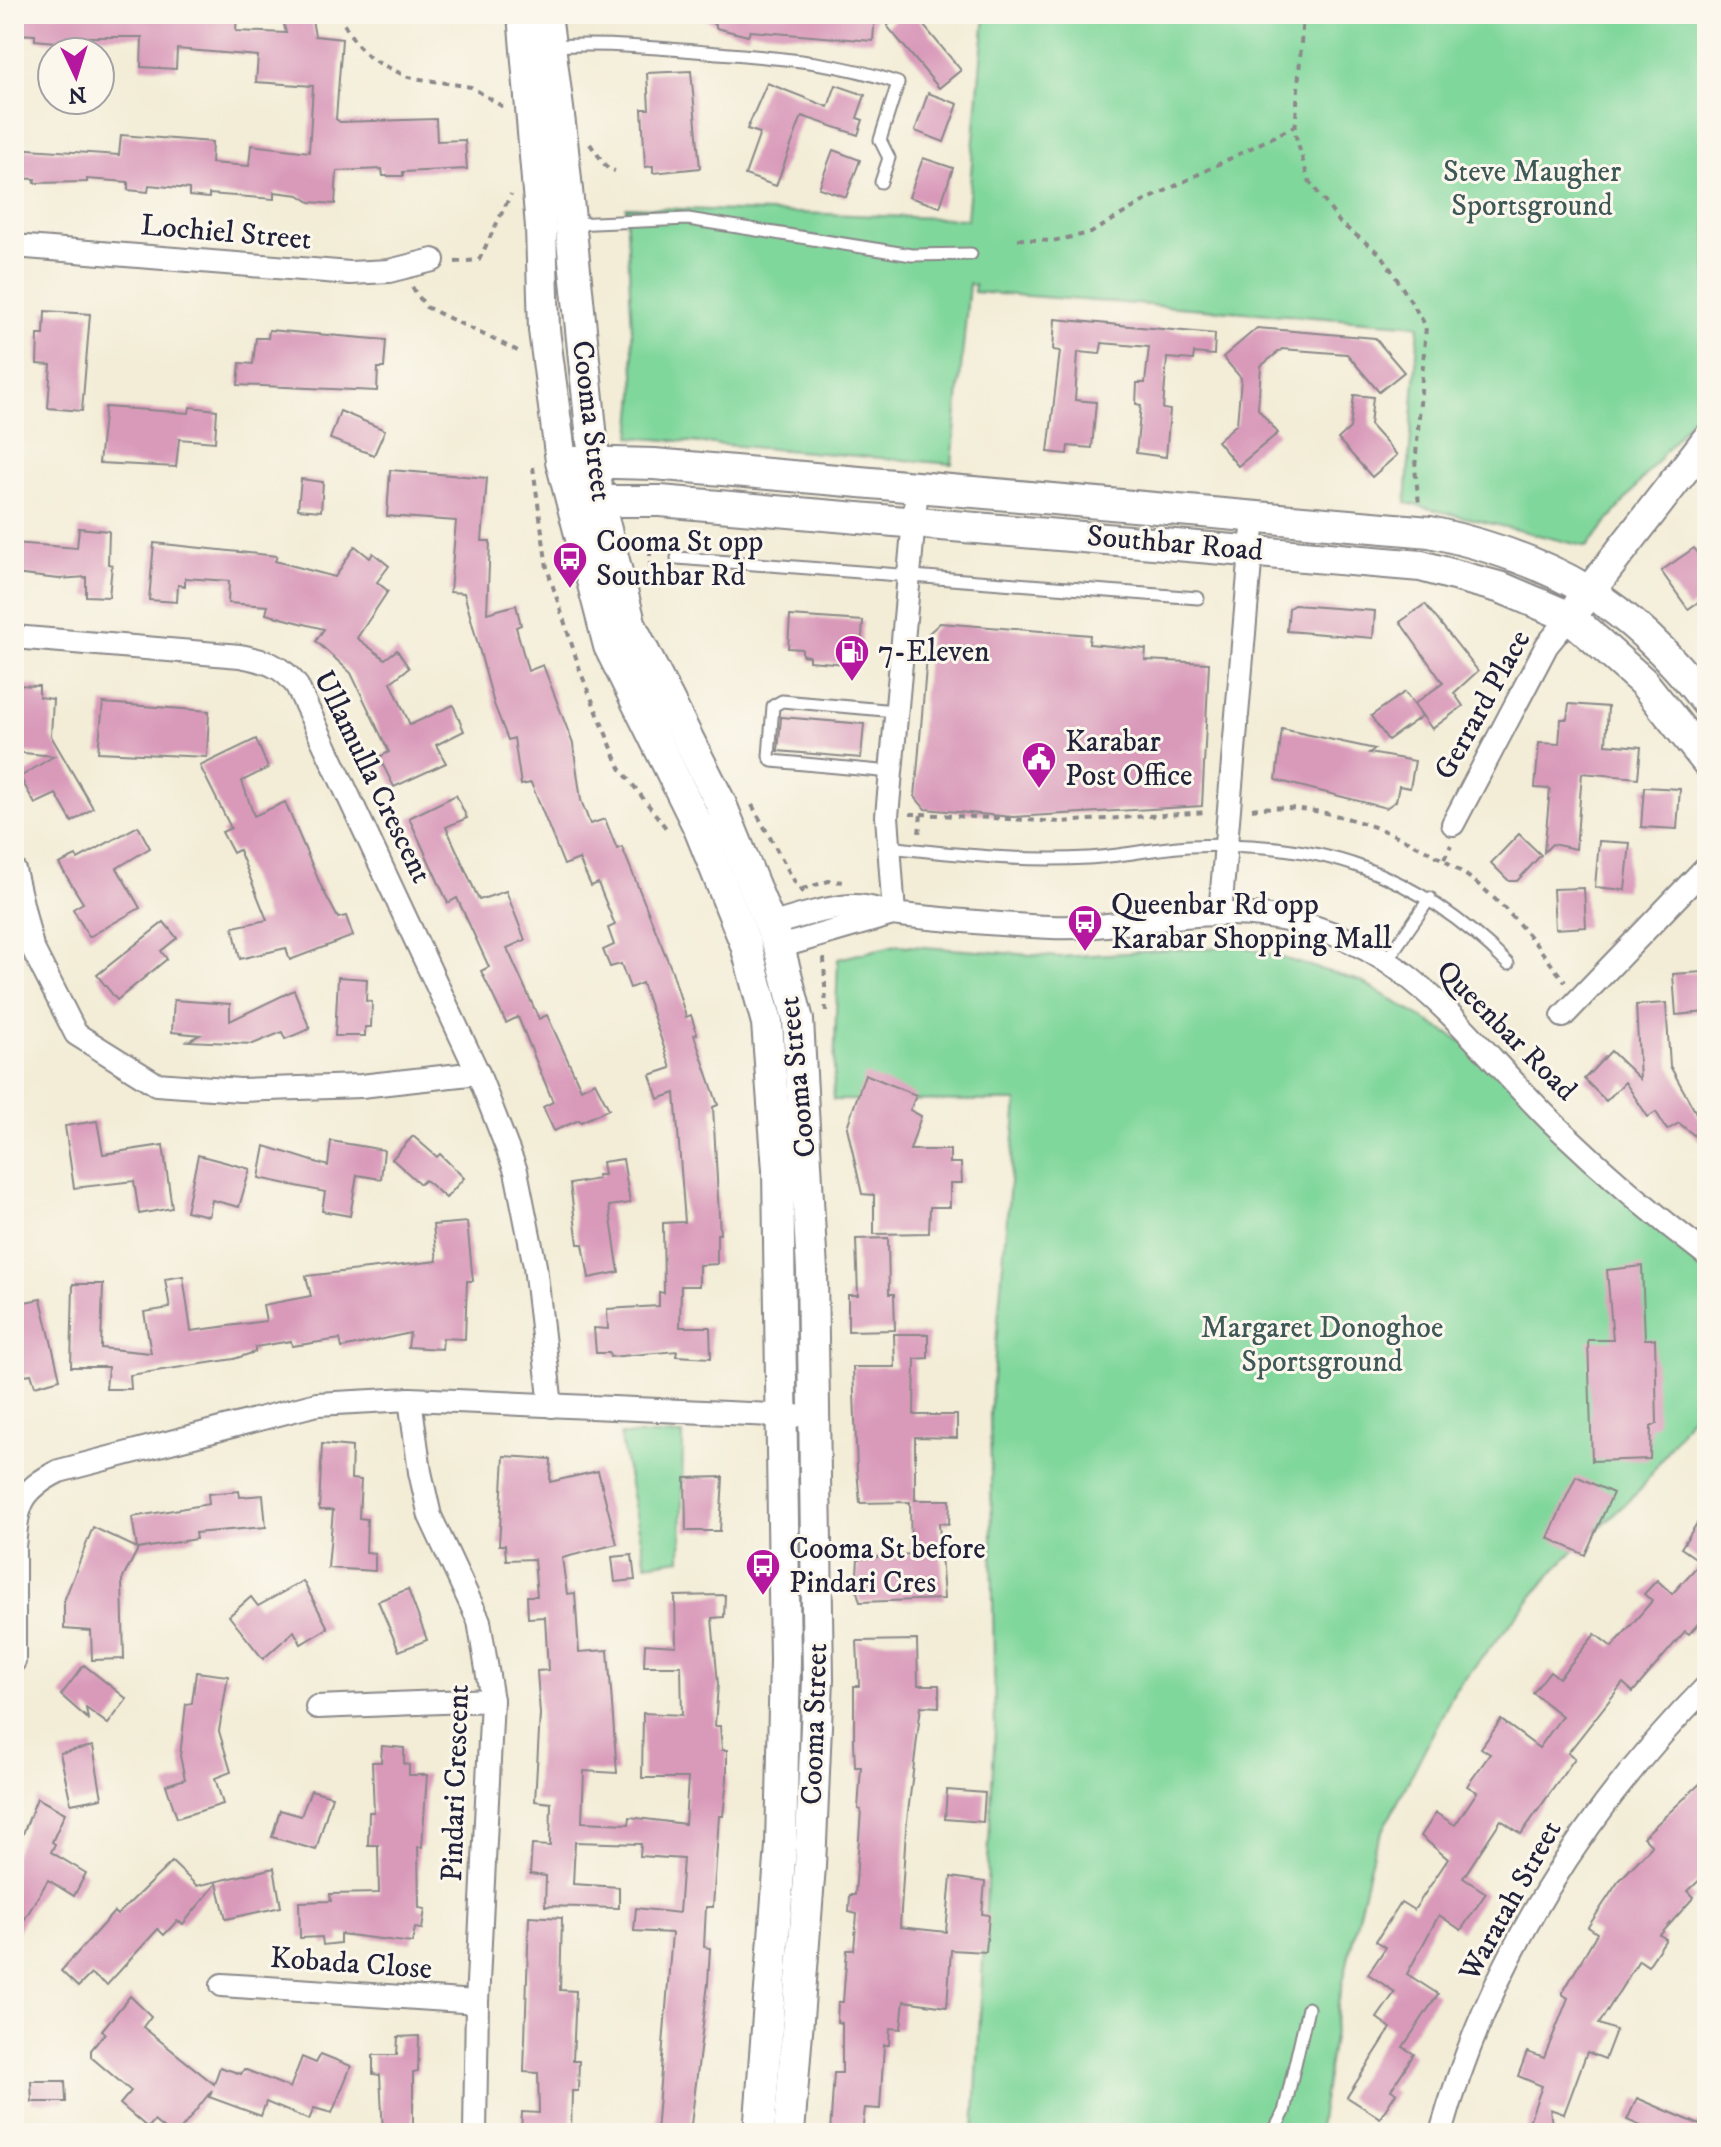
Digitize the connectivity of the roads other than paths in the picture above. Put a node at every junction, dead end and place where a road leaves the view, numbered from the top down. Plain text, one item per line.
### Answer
1 (523, 14) edge
2 (546, 14) edge
3 (539, 47) junction
4 (881, 182) dead end
5 (555, 226) junction
6 (14, 246) edge
7 (971, 254) dead end
8 (433, 260) dead end
9 (1707, 440) edge
10 (561, 461) junction
11 (594, 462) junction
12 (917, 487) junction
13 (584, 500) junction
14 (1254, 516) junction
15 (914, 522) junction
16 (1250, 550) junction
17 (677, 558) dead end
18 (909, 575) junction
19 (1591, 590) junction
20 (1198, 598) dead end
21 (1570, 617) junction
22 (14, 637) edge
23 (1707, 703) edge
24 (896, 711) junction
25 (1707, 762) edge
26 (891, 772) junction
27 (1453, 824) dead end
28 (1226, 846) junction
29 (887, 847) junction
30 (1707, 866) edge
31 (14, 870) edge
32 (1430, 898) junction
33 (894, 914) junction
34 (1220, 914) junction
35 (774, 936) junction
36 (746, 945) junction
37 (1387, 960) junction
38 (1508, 964) dead end
39 (1563, 1016) dead end
40 (478, 1073) junction
41 (1707, 1255) edge
42 (410, 1399) junction
43 (551, 1406) junction
44 (780, 1416) junction
45 (812, 1416) junction
46 (14, 1549) edge
47 (14, 1661) edge
48 (1707, 1686) edge
49 (492, 1700) junction
50 (317, 1707) dead end
51 (222, 1985) dead end
52 (477, 2002) junction
53 (1308, 2008) dead end
54 (475, 2133) edge
55 (759, 2133) edge
56 (789, 2133) edge
57 (1273, 2133) edge
58 (1441, 2133) edge

1 - 3 main road, Cooma Street
2 - 3 main road, Cooma Street
3 - 4 lane
3 - 5 main road, Cooma Street
5 - 7 lane
5 - 10 main road, Cooma Street
5 - 11 main road, Cooma Street
6 - 8 street, Lochiel Street
9 - 19 main road
10 - 11 main road, Southbar Road
10 - 13 main road, Cooma Street
11 - 12 main road, Southbar Road
11 - 13 main road, Cooma Street
12 - 14 main road, Southbar Road
12 - 15 street
13 - 15 main road, Southbar Road
13 - 35 main road, Cooma Street
13 - 36 main road, Cooma Street
14 - 16 street
14 - 19 main road, Southbar Road
15 - 16 main road, Southbar Road
15 - 18 street
16 - 21 main road, Southbar Road
16 - 28 street
17 - 18 lane
18 - 20 lane
18 - 24 street
19 - 21 main road
19 - 23 main road, Southbar Road
21 - 25 main road, Southbar Road
21 - 27 street, Gerrard Place
22 - 40 street, Ullamulla Crescent
24 - 26 street
24 - 26 lane
26 - 29 street
28 - 29 lane
28 - 32 lane
28 - 34 street
29 - 33 street
30 - 39 street
31 - 40 street
32 - 37 lane
32 - 38 lane
33 - 34 street, Queenbar Road
33 - 35 street, Queenbar Road
34 - 37 street, Queenbar Road
35 - 36 main road
35 - 45 main road, Cooma Street
36 - 44 main road, Cooma Street
37 - 41 street, Queenbar Road
40 - 43 street, Ullamulla Crescent
42 - 43 street
42 - 46 street
42 - 49 street, Pindari Crescent
43 - 44 street
44 - 45 street
44 - 55 main road, Cooma Street
45 - 56 main road, Cooma Street
46 - 47 street
48 - 58 street, Waratah Street
49 - 50 street
49 - 52 street, Pindari Crescent
51 - 52 street, Kobada Close
52 - 54 street, Pindari Crescent
53 - 57 lane

